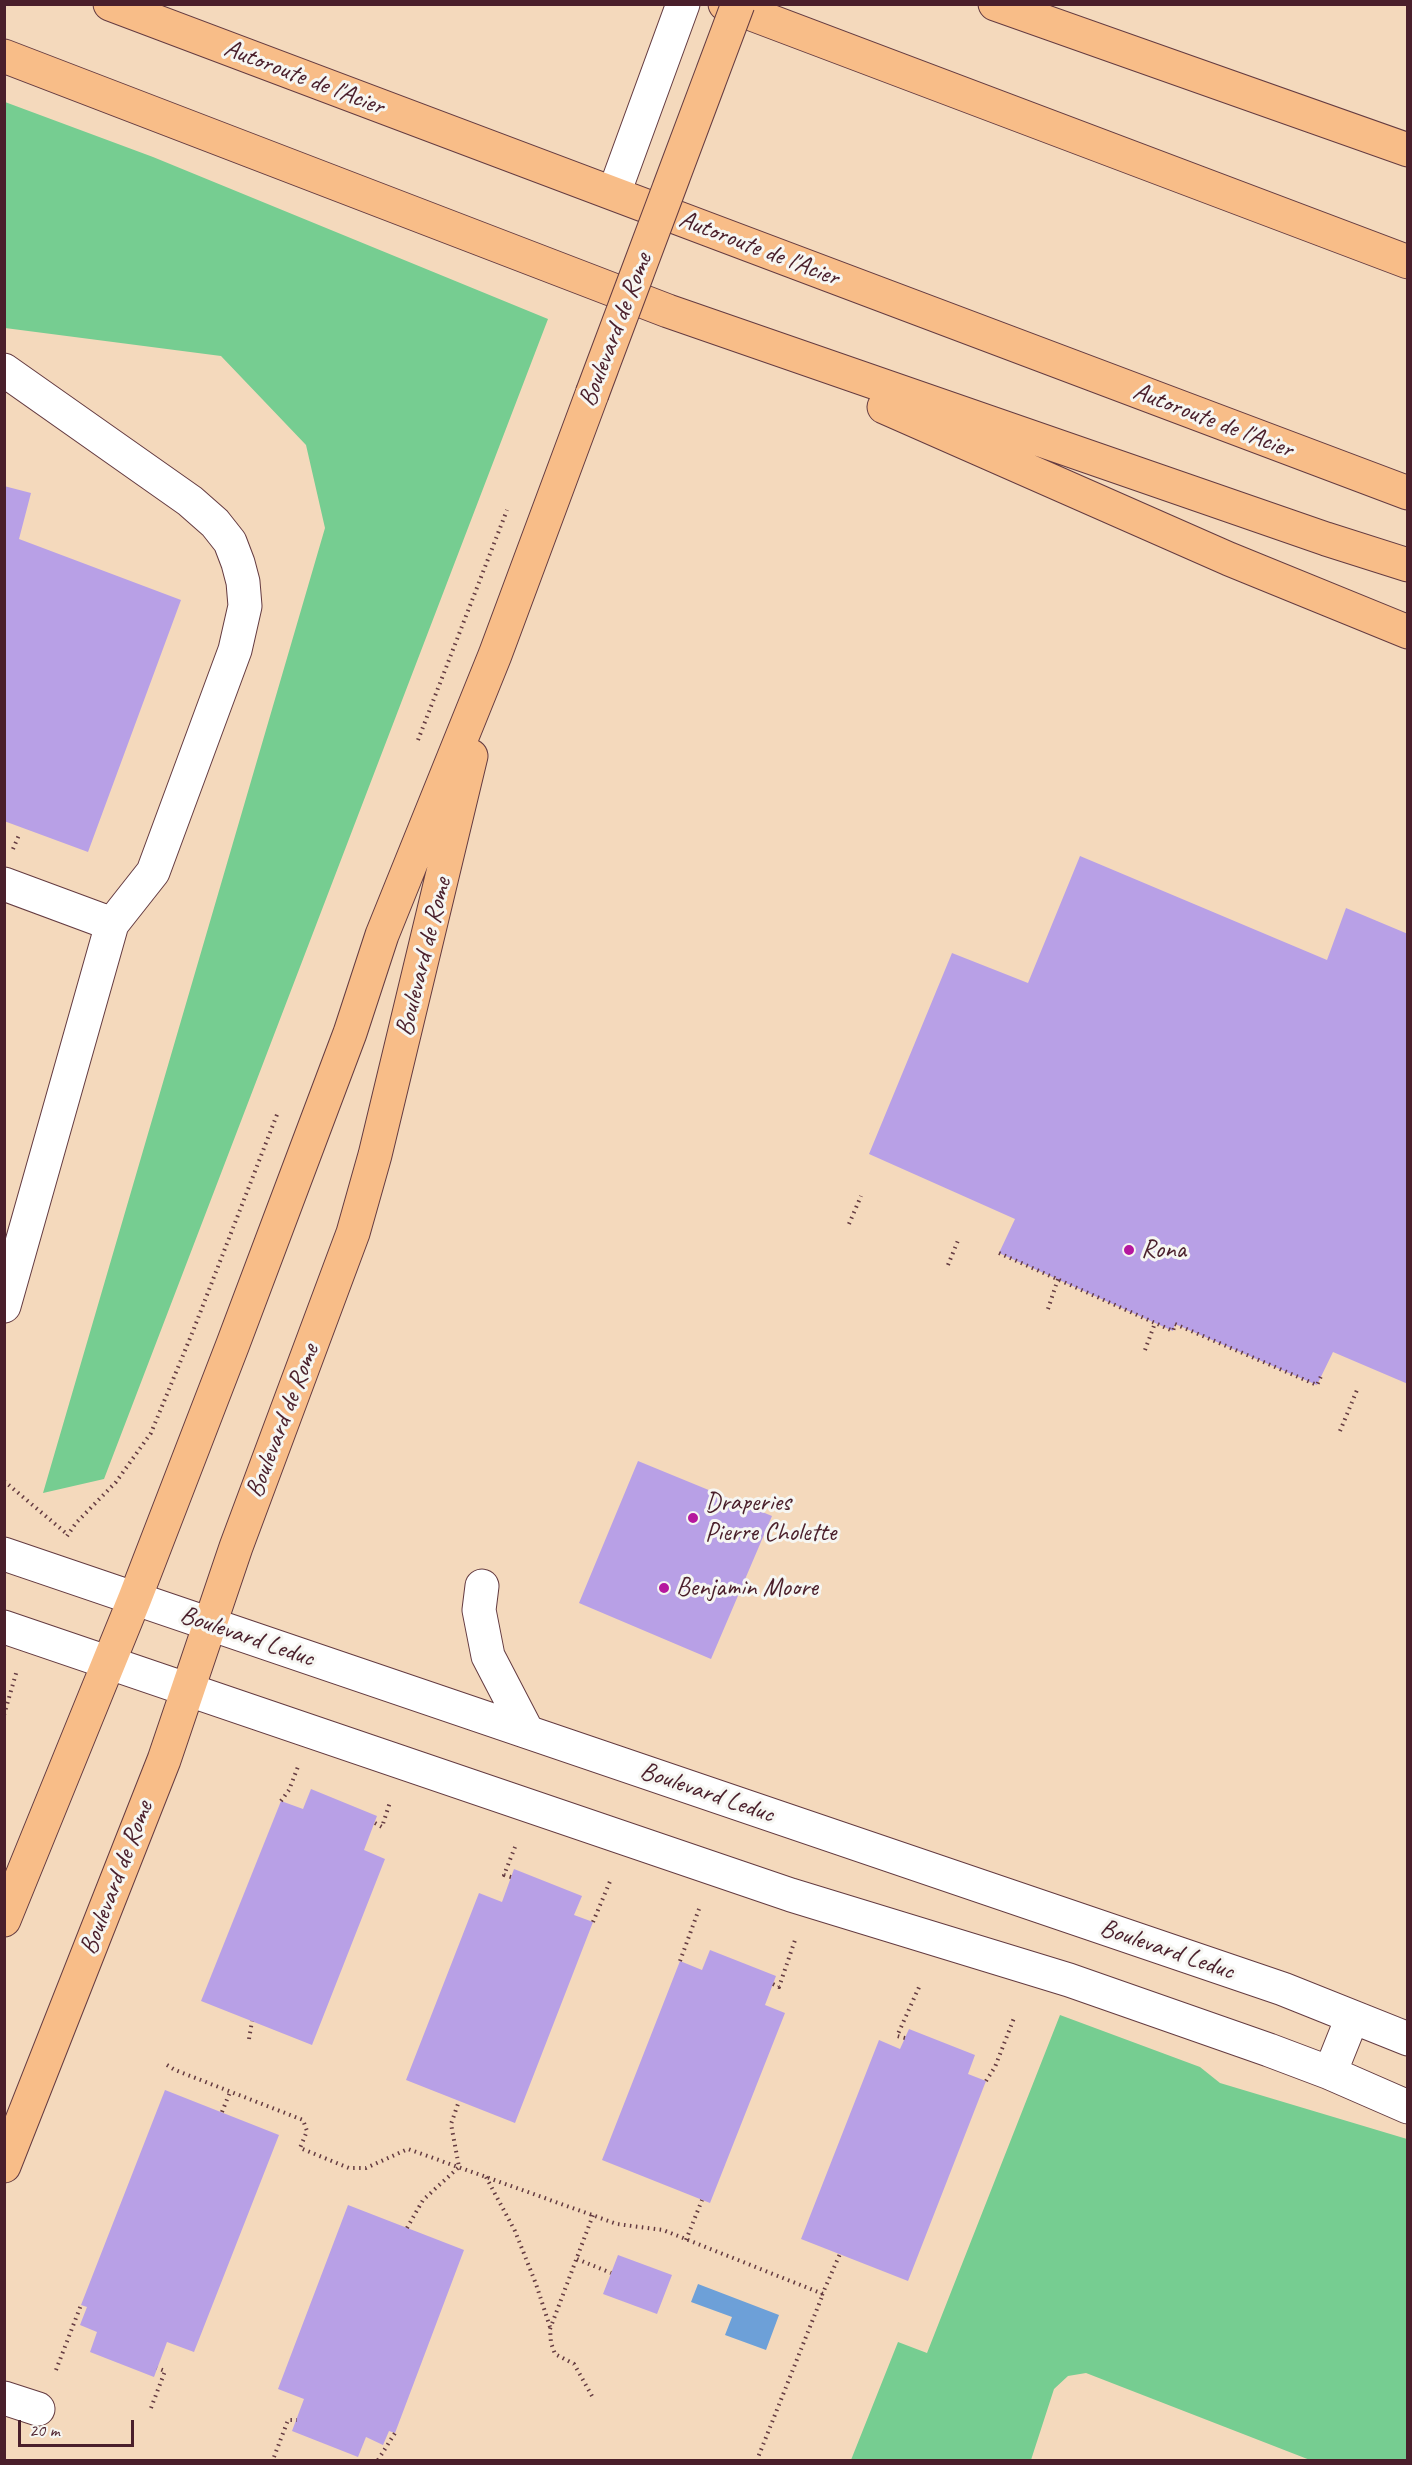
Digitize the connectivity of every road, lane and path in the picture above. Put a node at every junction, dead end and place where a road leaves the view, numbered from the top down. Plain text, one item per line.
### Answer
1 (110, 4) edge
2 (683, 4) edge
3 (725, 4) edge
4 (738, 4) edge
5 (995, 4) edge
6 (4, 56) edge
7 (1407, 150) edge
8 (614, 193) junction
9 (1407, 262) edge
10 (668, 311) junction
11 (4, 370) edge
12 (1407, 493) edge
13 (1407, 565) edge
14 (1407, 632) edge
15 (495, 655) junction
16 (19, 836) dead end
17 (8, 869) edge
18 (112, 924) junction
19 (861, 1196) dead end
20 (849, 1224) dead end
21 (15, 1226) edge
22 (959, 1238) dead end
23 (999, 1253) dead end
24 (948, 1265) dead end
25 (1058, 1280) junction
26 (4, 1306) edge
27 (1048, 1309) dead end
28 (1155, 1323) junction
29 (193, 1331) dead end
30 (1145, 1350) dead end
31 (1322, 1374) dead end
32 (1357, 1390) dead end
33 (1340, 1431) dead end
34 (4, 1481) edge
35 (67, 1534) junction
36 (65, 1540) dead end
37 (4, 1554) edge
38 (482, 1586) dead end
39 (135, 1598) junction
40 (210, 1625) junction
41 (4, 1627) edge
42 (108, 1661) junction
43 (189, 1690) junction
44 (11, 1692) dead end
45 (4, 1715) edge
46 (527, 1731) junction
47 (303, 1755) dead end
48 (280, 1801) dead end
49 (390, 1802) dead end
50 (375, 1823) dead end
51 (515, 1847) dead end
52 (511, 1877) dead end
53 (611, 1879) dead end
54 (699, 1909) dead end
55 (4, 1920) edge
56 (593, 1922) dead end
57 (795, 1940) dead end
58 (680, 1961) dead end
59 (773, 1984) dead end
60 (920, 1985) dead end
61 (1014, 2018) dead end
62 (1352, 2018) junction
63 (252, 2021) dead end
64 (905, 2038) dead end
65 (249, 2039) dead end
66 (1407, 2039) edge
67 (167, 2065) dead end
68 (1330, 2073) junction
69 (986, 2081) dead end
70 (230, 2092) junction
71 (459, 2101) dead end
72 (1407, 2107) edge
73 (222, 2112) dead end
74 (4, 2166) edge
75 (459, 2167) junction
76 (486, 2176) junction
77 (702, 2200) dead end
78 (593, 2215) junction
79 (407, 2228) dead end
80 (686, 2240) junction
81 (840, 2254) dead end
82 (577, 2259) junction
83 (611, 2273) dead end
84 (821, 2297) junction
85 (81, 2305) dead end
86 (550, 2329) junction
87 (157, 2368) dead end
88 (56, 2370) dead end
89 (592, 2396) dead end
90 (4, 2398) edge
91 (38, 2409) dead end
92 (151, 2409) dead end
93 (297, 2420) dead end
94 (395, 2433) dead end
95 (274, 2457) dead end
96 (378, 2460) edge
97 (757, 2460) edge

1 - 8 main road, Autoroute de l'Acier
2 - 8 street
3 - 9 main road
4 - 15 main road, Boulevard de Rome, bridge
5 - 7 main road
6 - 10 main road
8 - 12 main road, Autoroute de l'Acier
10 - 13 main road
10 - 14 main road
11 - 18 street
15 - 39 main road, Boulevard de Rome
15 - 40 main road, Boulevard de Rome
16 - 17 path
17 - 18 street
18 - 21 street
19 - 20 path
21 - 26 street
22 - 24 path
23 - 25 path
25 - 27 path
25 - 28 path
28 - 30 path
28 - 31 path
29 - 35 path
32 - 33 path
34 - 35 path
35 - 36 path
37 - 39 street, Boulevard Leduc
38 - 46 street
39 - 40 street, Boulevard Leduc
39 - 42 main road, Boulevard de Rome
40 - 43 main road, Boulevard de Rome
40 - 46 street, Boulevard Leduc
41 - 42 street
42 - 43 street
42 - 55 main road, Boulevard de Rome
43 - 68 street
43 - 74 main road, Boulevard de Rome
44 - 45 path
46 - 62 street, Boulevard Leduc
47 - 48 path
49 - 50 path
51 - 52 path
53 - 56 path
54 - 58 path
57 - 59 path
60 - 64 path
61 - 69 path
62 - 66 street, Boulevard Leduc
62 - 68 street
63 - 65 path
67 - 70 path
68 - 72 street
70 - 73 path
70 - 75 path
71 - 75 path
75 - 76 path
75 - 79 path
76 - 78 path
76 - 86 path
77 - 80 path
78 - 80 path
78 - 82 path
80 - 84 path
81 - 84 path
82 - 83 path
82 - 86 path
84 - 97 path
85 - 88 path
86 - 89 path
87 - 92 path
90 - 91 street
93 - 95 path
94 - 96 path

